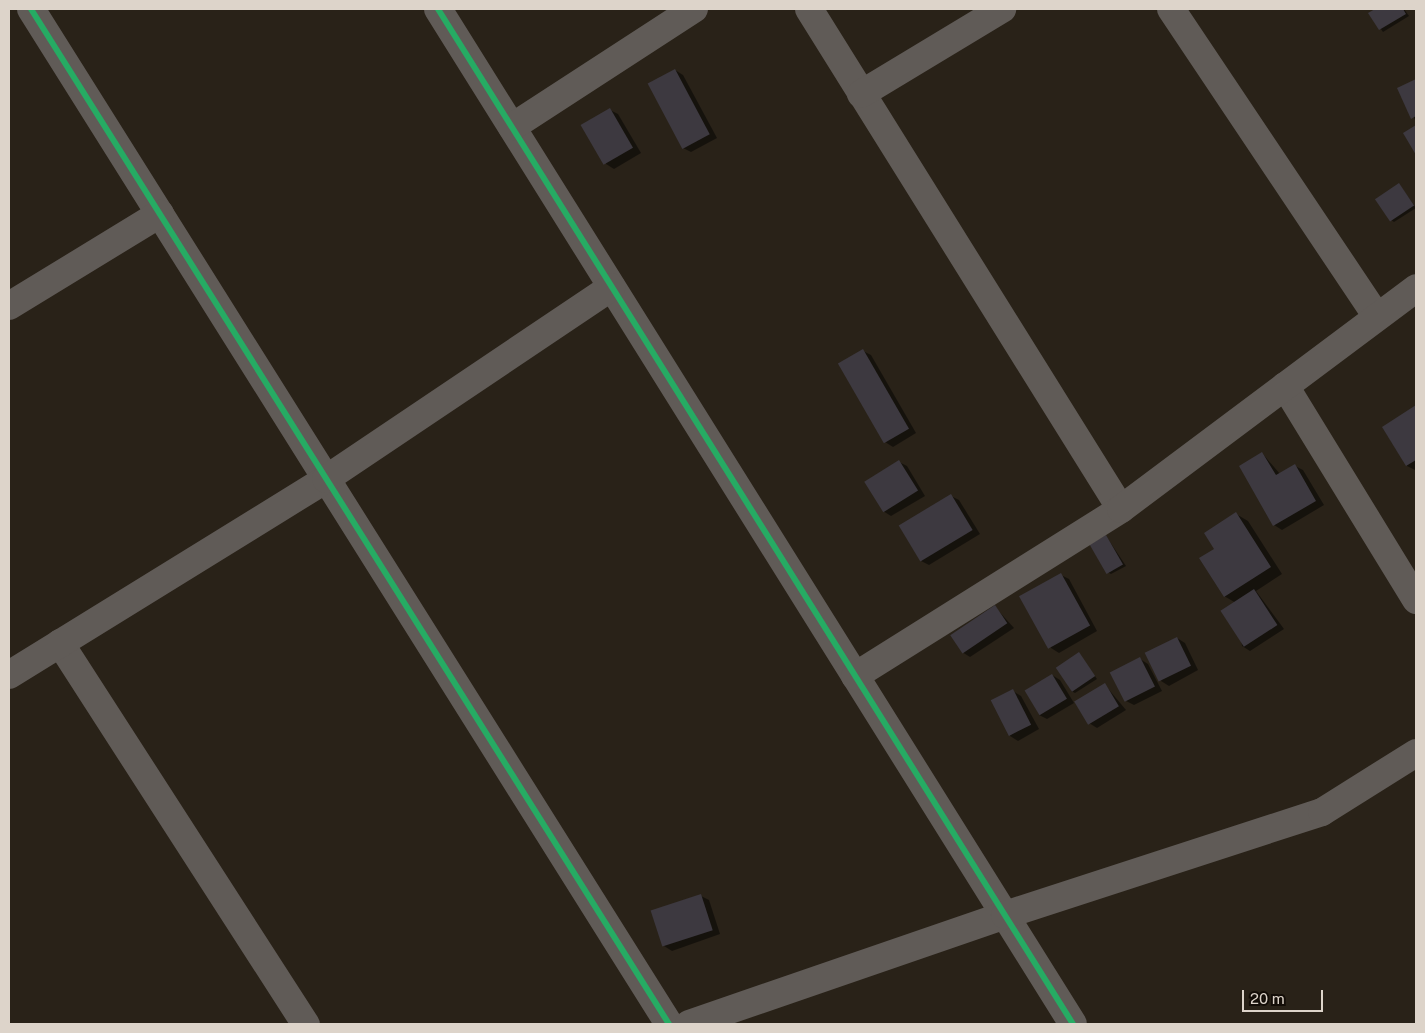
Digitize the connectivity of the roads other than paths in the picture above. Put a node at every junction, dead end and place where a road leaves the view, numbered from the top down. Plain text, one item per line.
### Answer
1 (31, 9) edge
2 (438, 9) edge
3 (694, 9) edge
4 (809, 9) edge
5 (1002, 9) edge
6 (1171, 9) edge
7 (861, 94) junction
8 (512, 127) junction
9 (160, 214) junction
10 (612, 287) junction
11 (1416, 288) edge
12 (9, 306) edge
13 (1375, 314) junction
14 (1285, 386) junction
15 (326, 478) junction
16 (1121, 509) junction
17 (1416, 600) edge
18 (60, 643) junction
19 (9, 674) edge
20 (855, 676) junction
21 (1416, 753) edge
22 (1004, 915) junction
23 (306, 1024) edge
24 (669, 1024) edge
25 (689, 1024) edge
26 (1073, 1024) edge

1 - 9 street
2 - 8 street
3 - 8 street
4 - 7 street
5 - 7 street
6 - 13 street
7 - 16 street
8 - 10 street
9 - 12 street
9 - 15 street
10 - 15 street
10 - 20 street
11 - 13 street
13 - 14 street
14 - 16 street
14 - 17 street
15 - 18 street
15 - 24 street
16 - 20 street
18 - 19 street
18 - 23 street
20 - 22 street
21 - 22 street
22 - 25 street
22 - 26 street

